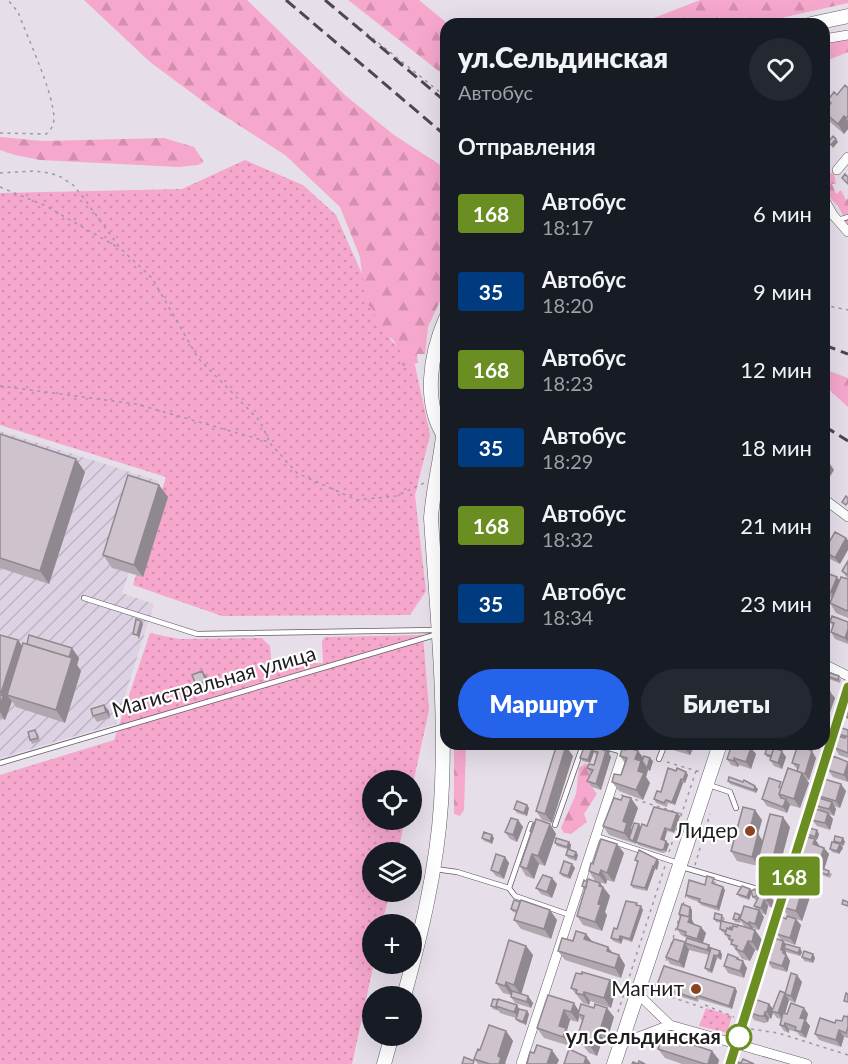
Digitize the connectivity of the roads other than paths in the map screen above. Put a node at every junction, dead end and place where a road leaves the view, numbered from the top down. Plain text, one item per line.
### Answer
1 (848, 16) edge
2 (830, 20) edge
3 (848, 35) edge
4 (830, 38) edge
5 (848, 157) edge
6 (837, 170) dead end
7 (830, 208) edge
8 (848, 217) edge
9 (838, 220) junction
10 (848, 232) edge
11 (440, 334) edge
12 (440, 429) edge
13 (440, 479) edge
14 (830, 504) edge
15 (848, 517) edge
16 (84, 598) dead end
17 (440, 621) edge
18 (440, 632) edge
19 (440, 632) edge
20 (830, 667) edge
21 (847, 674) edge
22 (848, 687) edge
23 (830, 745) edge
24 (442, 750) edge
25 (581, 750) edge
26 (624, 750) edge
27 (662, 750) edge
28 (717, 750) edge
29 (828, 750) edge
30 (659, 759) road end
31 (0, 763) edge
32 (704, 777) junction
33 (736, 808) dead end
34 (531, 824) edge
35 (555, 825) dead end
36 (596, 836) junction
37 (676, 863) junction
38 (433, 868) junction
39 (509, 888) junction
40 (757, 889) edge
41 (570, 915) junction
42 (407, 986) edge
43 (637, 993) junction
44 (670, 1025) junction
45 (620, 1044) junction
46 (737, 1044) junction
47 (389, 1046) edge
48 (384, 1064) edge
49 (521, 1064) edge
50 (614, 1064) edge
51 (730, 1064) edge
52 (807, 1064) edge

1 - 2 main road
3 - 4 street
5 - 6 street
7 - 9 street
8 - 9 lane
9 - 10 street
11 - 12 main road
13 - 17 main road
14 - 15 street
16 - 18 lane
19 - 31 lane, Магистральная улица
20 - 21 street
22 - 23 street
24 - 38 main road
25 - 35 lane
26 - 36 street
27 - 30 lane
28 - 32 main road
29 - 46 street
32 - 33 lane
32 - 37 main road
34 - 39 lane
36 - 37 lane
36 - 41 street
37 - 40 lane
37 - 43 main road
38 - 39 lane
38 - 42 main road
39 - 41 lane
41 - 49 street
43 - 44 street
43 - 45 main road
44 - 45 street
44 - 46 street
45 - 50 main road
46 - 51 street
46 - 52 street
47 - 48 main road

